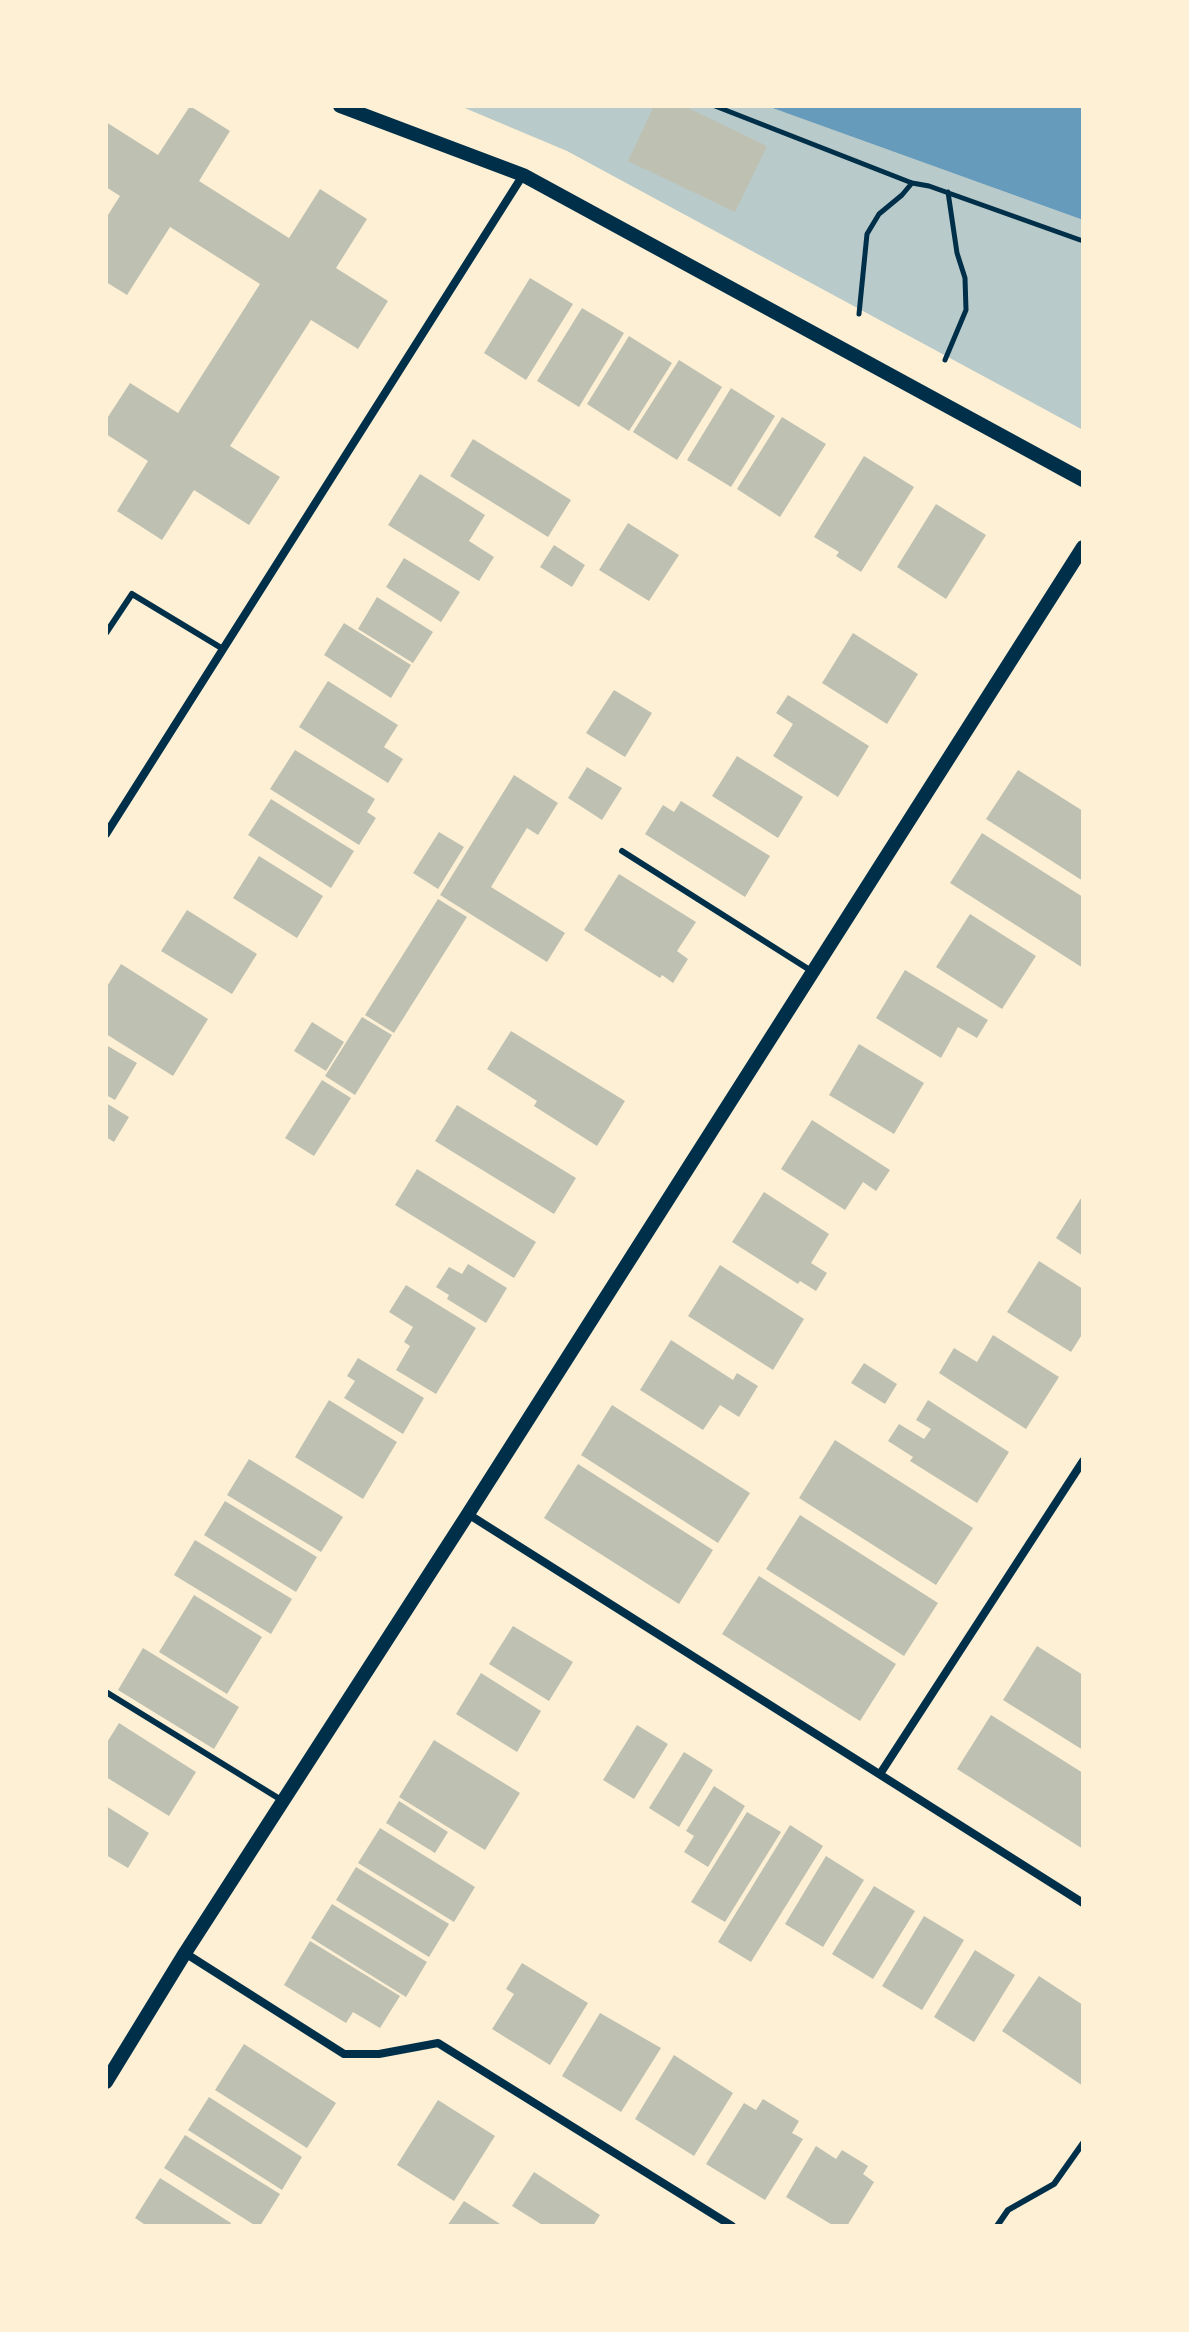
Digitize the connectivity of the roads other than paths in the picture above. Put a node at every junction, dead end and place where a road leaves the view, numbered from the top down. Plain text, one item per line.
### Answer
1 (340, 106) edge
2 (523, 175) junction
3 (1083, 480) edge
4 (1083, 547) edge
5 (106, 633) edge
6 (223, 649) junction
7 (106, 834) edge
8 (622, 851) dead end
9 (813, 972) junction
10 (1083, 1461) edge
11 (468, 1514) junction
12 (106, 1692) edge
13 (880, 1774) junction
14 (283, 1801) junction
15 (1083, 1903) edge
16 (185, 1953) junction
17 (106, 2082) edge
18 (1083, 2143) edge
19 (732, 2226) edge
20 (997, 2226) edge

1 - 2 street
2 - 3 street
2 - 6 street
4 - 9 street
5 - 6 lane
6 - 7 street
8 - 9 lane
9 - 11 street
10 - 13 street
11 - 13 street
11 - 14 street
12 - 14 lane
13 - 15 street
14 - 16 street
16 - 17 street
16 - 19 street
18 - 20 lane

